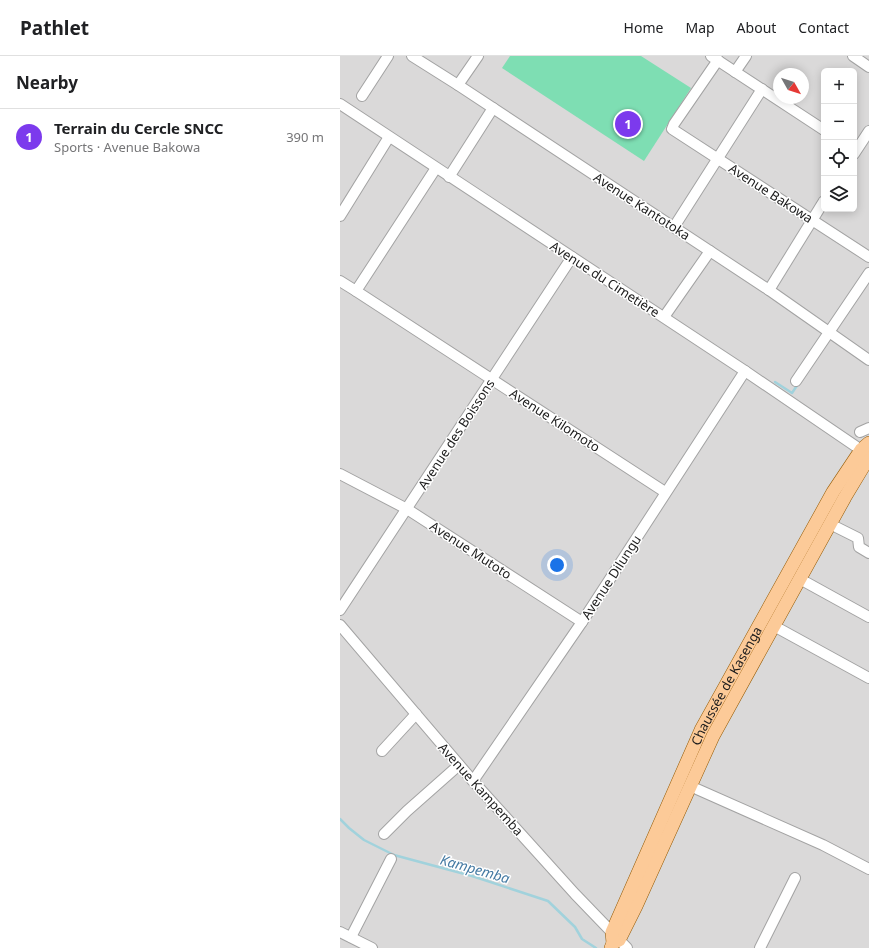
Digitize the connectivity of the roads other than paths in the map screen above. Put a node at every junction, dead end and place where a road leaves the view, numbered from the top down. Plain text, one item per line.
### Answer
1 (388, 56) edge
2 (412, 56) edge
3 (478, 56) edge
4 (746, 56) edge
5 (853, 56) edge
6 (714, 58) edge
7 (869, 67) edge
8 (735, 72) junction
9 (458, 85) junction
10 (762, 89) junction
11 (362, 96) dead end
12 (340, 104) edge
13 (493, 108) junction
14 (821, 128) edge
15 (869, 132) edge
16 (389, 137) junction
17 (857, 148) edge
18 (718, 158) junction
19 (436, 168) junction
20 (449, 177) junction
21 (821, 207) edge
22 (340, 216) edge
23 (813, 220) junction
24 (674, 227) junction
25 (710, 251) junction
26 (572, 257) junction
27 (869, 257) edge
28 (869, 273) edge
29 (340, 281) edge
30 (769, 290) junction
31 (356, 291) junction
32 (664, 318) junction
33 (828, 332) junction
34 (868, 357) edge
35 (745, 371) junction
36 (492, 380) junction
37 (796, 381) dead end
38 (867, 451) edge
39 (340, 474) edge
40 (666, 492) junction
41 (407, 509) junction
42 (830, 524) junction
43 (869, 552) edge
44 (800, 579) junction
45 (340, 610) edge
46 (869, 617) edge
47 (582, 622) junction
48 (340, 625) edge
49 (774, 626) junction
50 (869, 678) edge
51 (416, 714) junction
52 (702, 730) junction
53 (713, 736) junction
54 (382, 751) dead end
55 (459, 765) junction
56 (473, 781) junction
57 (690, 786) junction
58 (384, 834) dead end
59 (391, 859) dead end
60 (869, 869) edge
61 (795, 878) dead end
62 (340, 932) edge
63 (351, 938) junction
64 (616, 943) edge
65 (372, 948) edge
66 (760, 948) edge

1 - 11 street
2 - 9 street, Avenue Kantotoka
3 - 9 street
4 - 8 street
5 - 7 street
6 - 8 street
6 - 18 street, Avenue Bakowa
8 - 10 street
9 - 13 street, Avenue Kantotoka
10 - 14 street
10 - 18 street
12 - 16 street, Avenue du Cimetière
13 - 20 street
13 - 24 street, Avenue Kantotoka
15 - 17 street
16 - 19 street, Avenue du Cimetière
16 - 22 street
18 - 23 street, Avenue Bakowa
18 - 24 street
19 - 20 street, Avenue du Cimetière
19 - 31 street
20 - 26 street, Avenue du Cimetière
21 - 23 street
23 - 27 street, Avenue Bakowa
23 - 30 street
24 - 25 street, Avenue Kantotoka
25 - 30 street, Avenue Kantotoka
25 - 32 street
26 - 32 street, Avenue du Cimetière
26 - 36 street, Avenue des Boissons
28 - 33 street
29 - 31 street, Avenue Kilomoto
30 - 33 street, Avenue Kantotoka
31 - 36 street, Avenue Kilomoto
32 - 35 street, Avenue du Cimetière
33 - 34 street, Avenue Kantotoka
33 - 37 street
35 - 38 street, Avenue du Cimetière
35 - 40 street, Avenue Dilungu
36 - 40 street, Avenue Kilomoto
36 - 41 street, Avenue des Boissons
38 - 42 main road, Chaussée de Kasenga
38 - 52 main road, Chaussée de Kasenga
39 - 41 street, Avenue Mutoto
40 - 47 street, Avenue Dilungu
41 - 45 street, Avenue des Boissons
41 - 47 street, Avenue Mutoto
42 - 43 street
42 - 44 main road, Chaussée de Kasenga
44 - 46 street
44 - 49 main road, Chaussée de Kasenga
47 - 56 street, Avenue Dilungu
48 - 51 street, Avenue Kampemba
49 - 50 street
49 - 53 main road, Chaussée de Kasenga
51 - 54 street
51 - 55 street, Avenue Kampemba
52 - 53 main road
52 - 64 main road, Chaussée de Kasenga
53 - 57 main road, Chaussée de Kasenga
55 - 56 street, Avenue Kampemba
55 - 58 street
56 - 64 street, Avenue Kampemba
57 - 60 street
57 - 64 main road, Chaussée de Kasenga
59 - 63 street
61 - 66 street
62 - 63 street
63 - 65 street

